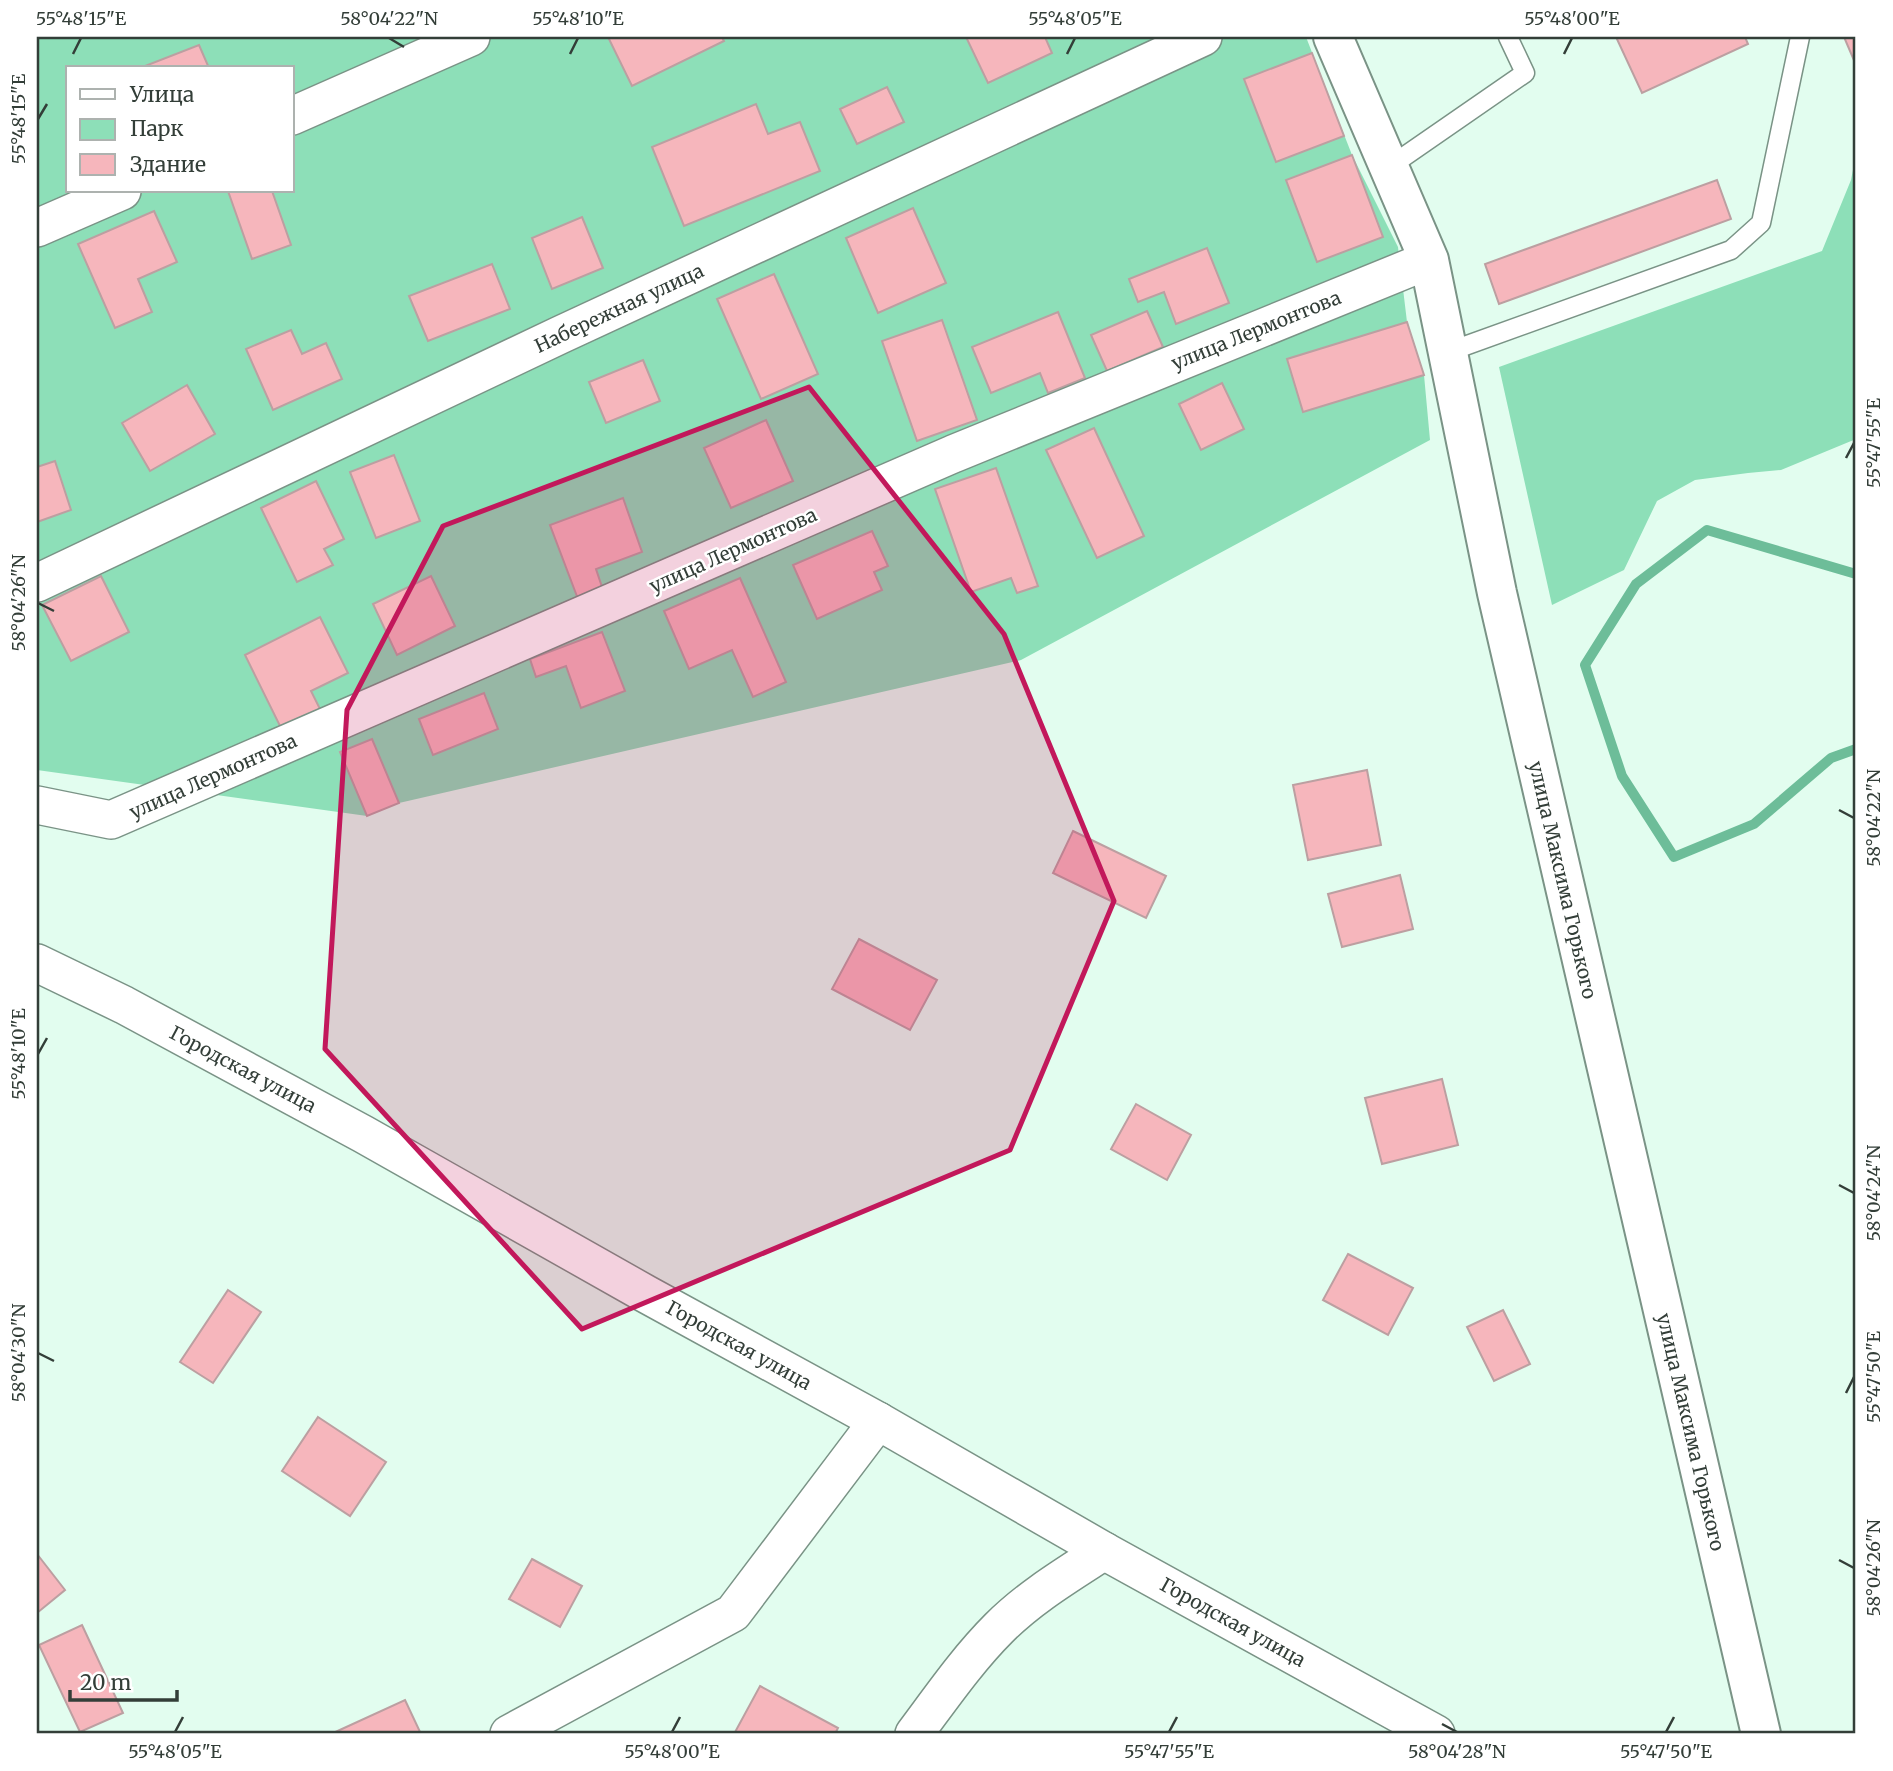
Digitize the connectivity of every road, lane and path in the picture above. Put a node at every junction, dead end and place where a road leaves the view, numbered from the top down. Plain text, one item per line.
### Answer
1 (1203, 37) edge
2 (1333, 37) edge
3 (1508, 37) edge
4 (1800, 37) edge
5 (451, 41) edge
6 (294, 115) edge
7 (1389, 167) junction
8 (120, 192) edge
9 (37, 228) edge
10 (1429, 260) junction
11 (1448, 352) junction
12 (37, 583) edge
13 (37, 805) edge
14 (37, 963) edge
15 (878, 1421) junction
16 (1104, 1551) junction
17 (509, 1734) edge
18 (914, 1734) edge
19 (1436, 1734) edge
20 (1761, 1734) edge

1 - 12 street, Набережная улица
2 - 7 street, улица Максима Горького
3 - 7 lane
4 - 11 lane
5 - 6 street
7 - 10 street, улица Максима Горького
8 - 9 street
10 - 11 street, улица Максима Горького
10 - 13 street, улица Лермонтова
11 - 20 street, улица Максима Горького
14 - 15 street, Городская улица
15 - 16 street, Городская улица
15 - 17 street
16 - 18 street
16 - 19 street, Городская улица

